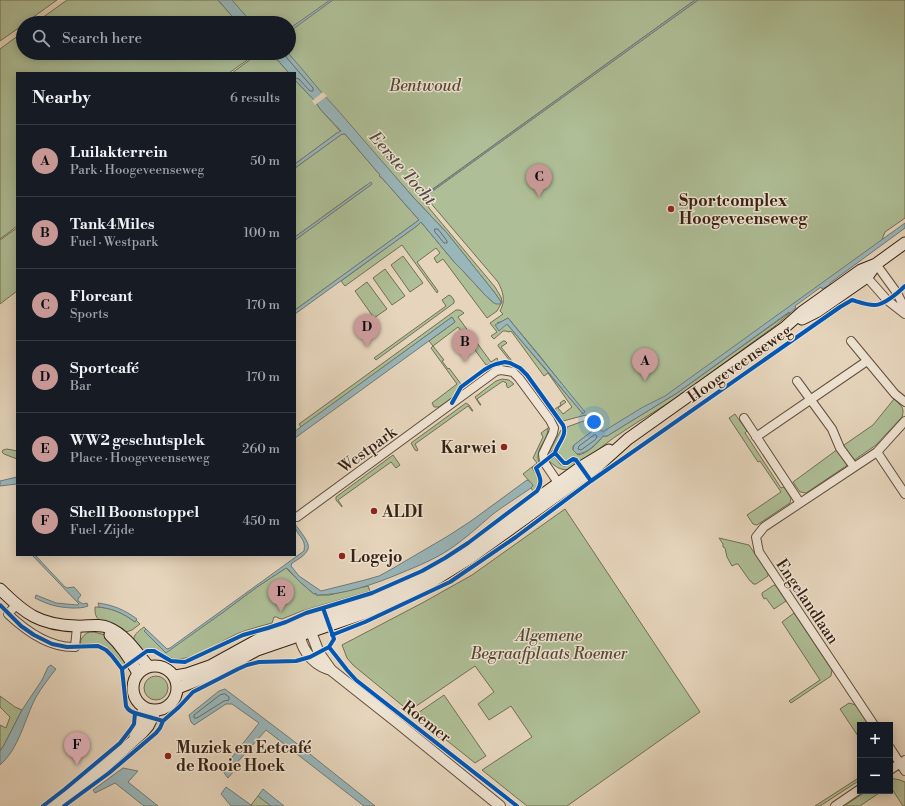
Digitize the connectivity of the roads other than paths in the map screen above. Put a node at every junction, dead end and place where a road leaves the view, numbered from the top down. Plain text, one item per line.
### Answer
1 (905, 243) edge
2 (876, 264) junction
3 (864, 274) junction
4 (905, 309) edge
5 (905, 314) edge
6 (851, 341) dead end
7 (867, 361) junction
8 (797, 381) dead end
9 (811, 399) junction
10 (905, 402) edge
11 (744, 418) dead end
12 (905, 421) edge
13 (756, 437) junction
14 (877, 452) junction
15 (854, 467) junction
16 (561, 487) junction
17 (905, 494) edge
18 (800, 503) junction
19 (297, 517) dead end
20 (0, 589) edge
21 (16, 605) junction
22 (301, 623) junction
23 (77, 626) junction
24 (89, 626) junction
25 (311, 632) junction
26 (299, 636) junction
27 (148, 666) junction
28 (332, 670) junction
29 (138, 673) junction
30 (175, 676) junction
31 (178, 688) junction
32 (144, 707) junction
33 (156, 710) junction
34 (872, 722) edge
35 (132, 743) junction
36 (893, 752) edge
37 (902, 762) edge
38 (893, 768) edge
39 (905, 771) edge
40 (857, 792) edge
41 (53, 806) edge
42 (500, 806) edge
43 (835, 806) edge

1 - 2 main road, Hoogeveenseweg
2 - 3 main road, Hoogeveenseweg
2 - 4 street
3 - 5 street
3 - 16 main road, Hoogeveenseweg
6 - 7 street
7 - 9 street
7 - 10 street
8 - 9 street
9 - 13 street
9 - 15 street
11 - 13 street
12 - 14 street, Engelandlaan
13 - 18 street
14 - 15 street, Engelandlaan
14 - 17 street
15 - 18 street, Engelandlaan
16 - 19 street, Westpark
16 - 22 main road, Hoogeveenseweg
16 - 25 main road, Hoogeveenseweg
18 - 34 street, Engelandlaan
20 - 21 main road
21 - 23 main road
21 - 23 street
22 - 25 street, Roemer
22 - 26 street
22 - 30 main road, Hoogeveenseweg
23 - 24 main road
24 - 27 main road
24 - 29 main road
25 - 26 main road, Hoogeveenseweg
25 - 28 street, Roemer
26 - 28 street, Roemer
26 - 31 main road, Hoogeveenseweg
27 - 29 main road
27 - 30 main road
28 - 42 street, Roemer
29 - 32 main road
30 - 31 main road
31 - 33 main road
32 - 33 main road
32 - 35 main road
33 - 35 main road
35 - 41 main road
36 - 37 street
37 - 38 street
37 - 39 street
40 - 43 street

